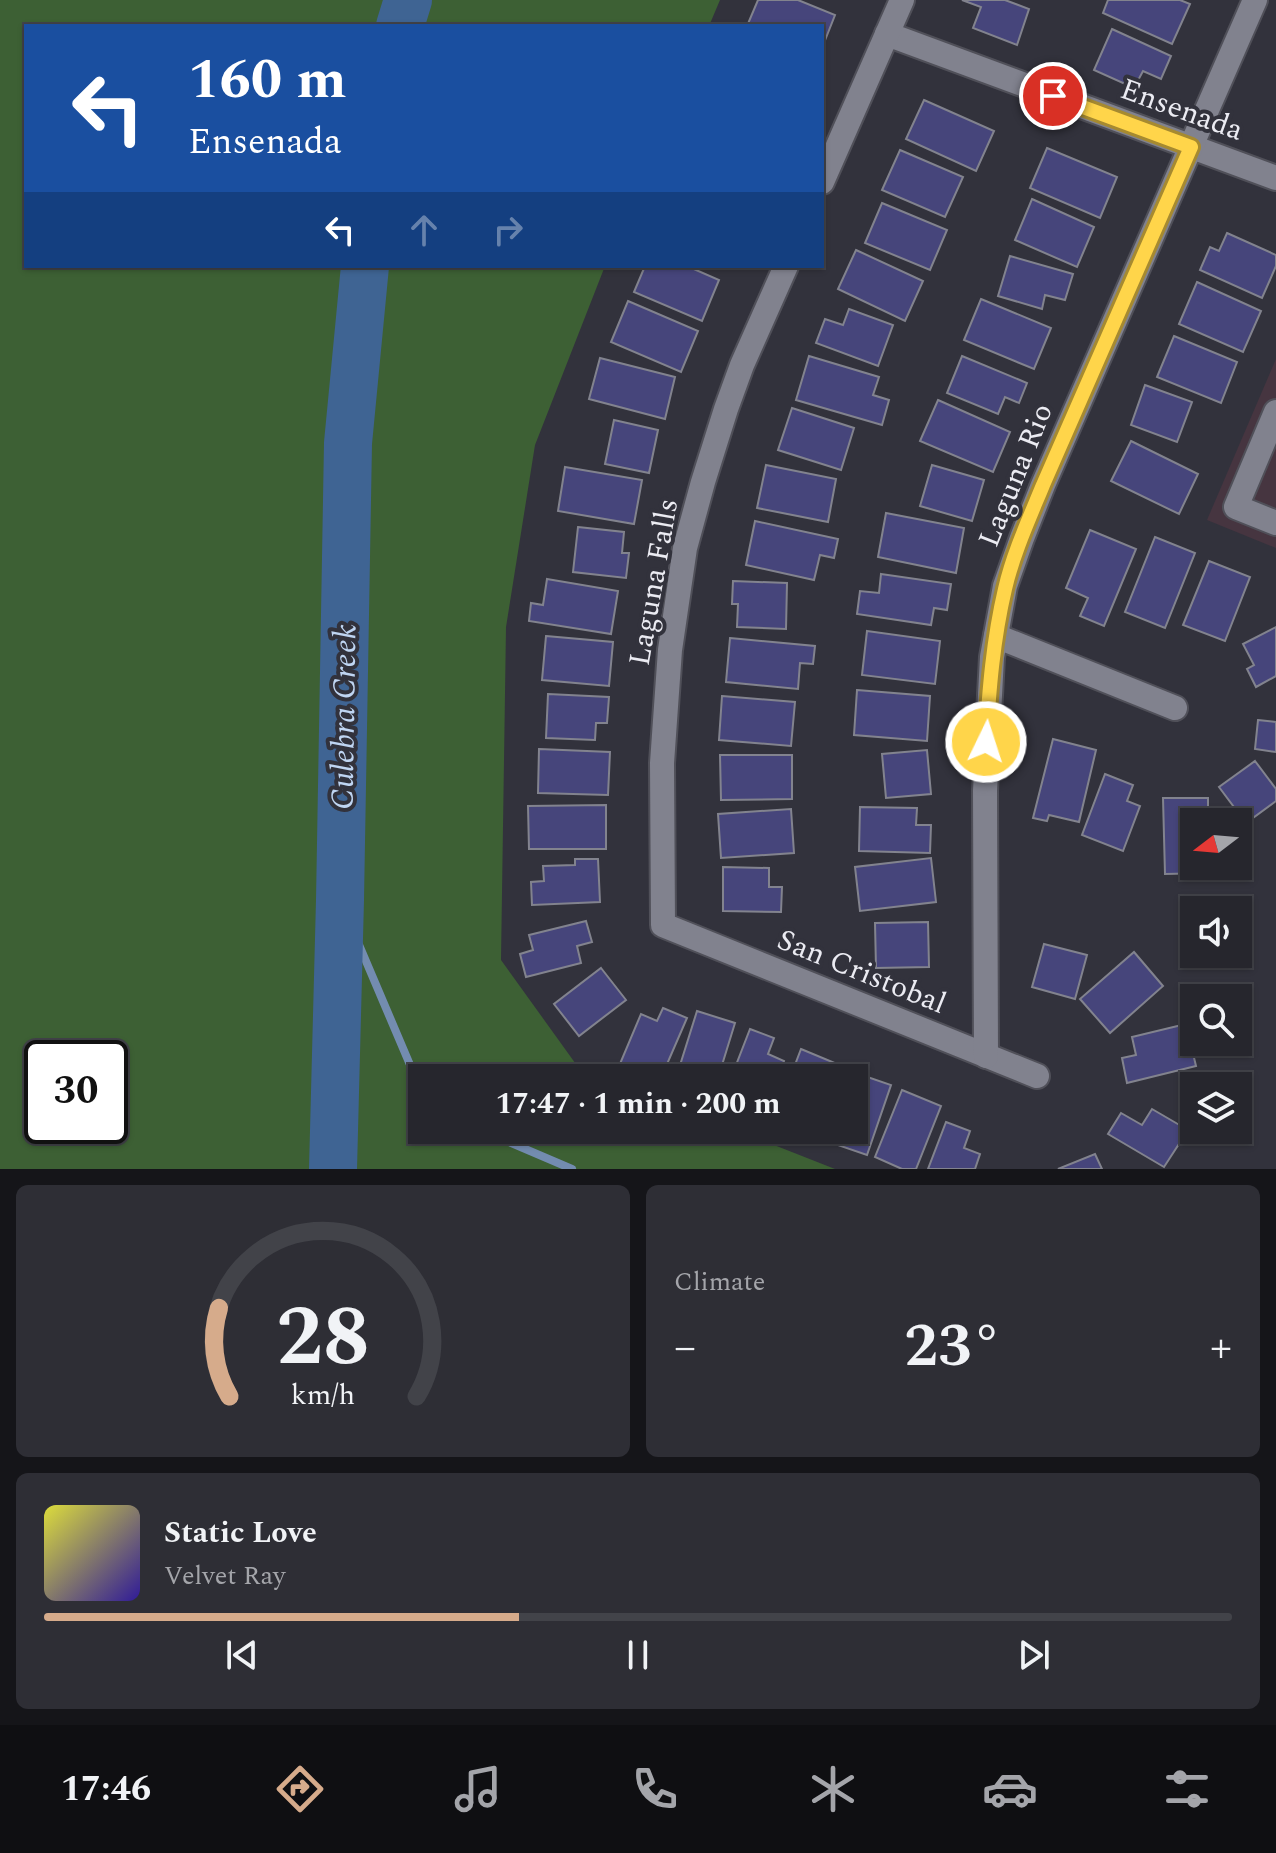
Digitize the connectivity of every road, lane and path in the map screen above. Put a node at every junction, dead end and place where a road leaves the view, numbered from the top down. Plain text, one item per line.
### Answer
1 (902, 0) edge
2 (1255, 0) edge
3 (887, 34) junction
4 (1191, 147) junction
5 (824, 177) edge
6 (1276, 178) edge
7 (785, 268) edge
8 (1276, 412) edge
9 (1276, 523) edge
10 (996, 636) junction
11 (1175, 708) dead end
12 (663, 925) joint
13 (986, 1056) junction
14 (1037, 1076) dead end

1 - 3 street
2 - 4 street, Laguna Rio
3 - 4 street, Ensenada
3 - 5 street
4 - 6 street, Ensenada
4 - 10 street, Laguna Rio
7 - 12 street, Laguna Falls
8 - 9 street
10 - 11 street
10 - 13 street, Laguna Rio
12 - 13 street, San Cristobal
13 - 14 street, San Cristobal

